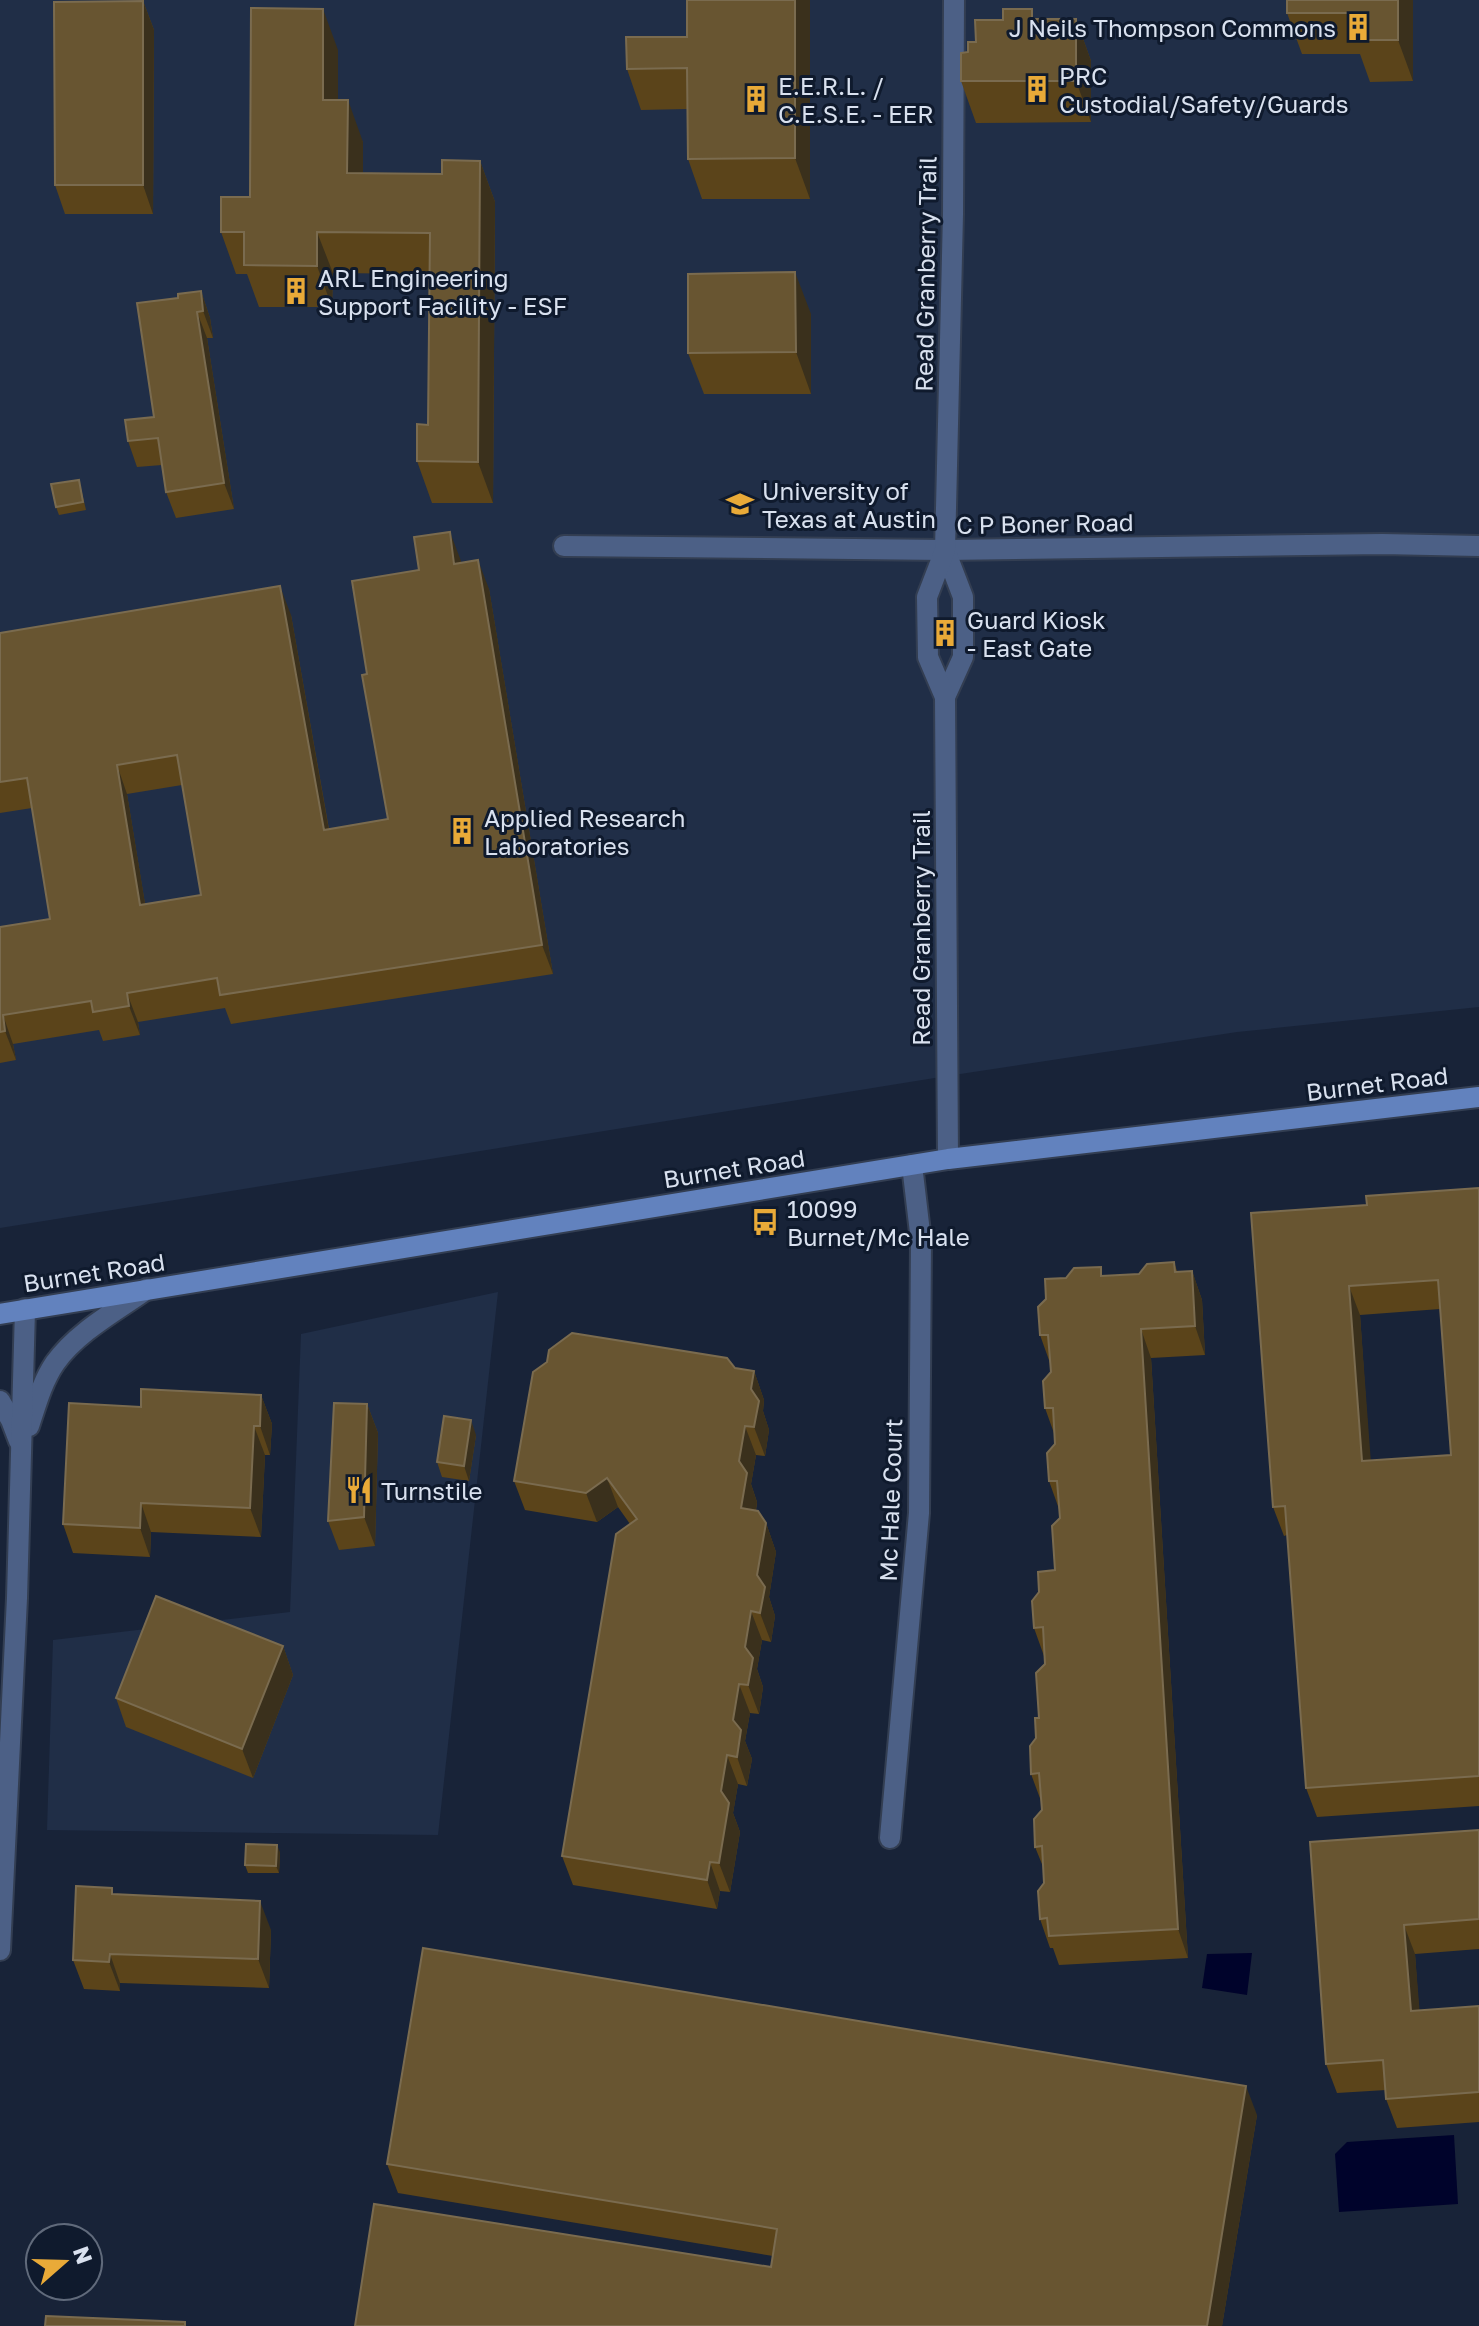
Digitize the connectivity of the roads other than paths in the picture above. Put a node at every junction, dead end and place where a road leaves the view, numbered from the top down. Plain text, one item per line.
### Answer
1 (954, 0) edge
2 (564, 546) dead end
3 (1479, 546) edge
4 (945, 550) junction
5 (945, 697) junction
6 (1479, 1097) edge
7 (948, 1159) junction
8 (912, 1165) junction
9 (147, 1289) junction
10 (25, 1309) junction
11 (0, 1314) edge
12 (0, 1401) edge
13 (22, 1449) junction
14 (890, 1838) dead end
15 (0, 1950) edge

1 - 4 street, Read Granberry Trail
2 - 4 street, C P Boner Road
3 - 4 street, C P Boner Road
4 - 5 street, Read Granberry Trail
4 - 5 street, Read Granberry Trail
5 - 7 street, Read Granberry Trail
6 - 7 main road, Burnet Road
7 - 8 main road, Burnet Road
8 - 9 main road, Burnet Road
8 - 14 street, Mc Hale Court
9 - 10 main road, Burnet Road
9 - 13 street
10 - 11 main road, Burnet Road
10 - 13 street
12 - 13 street
13 - 15 street

